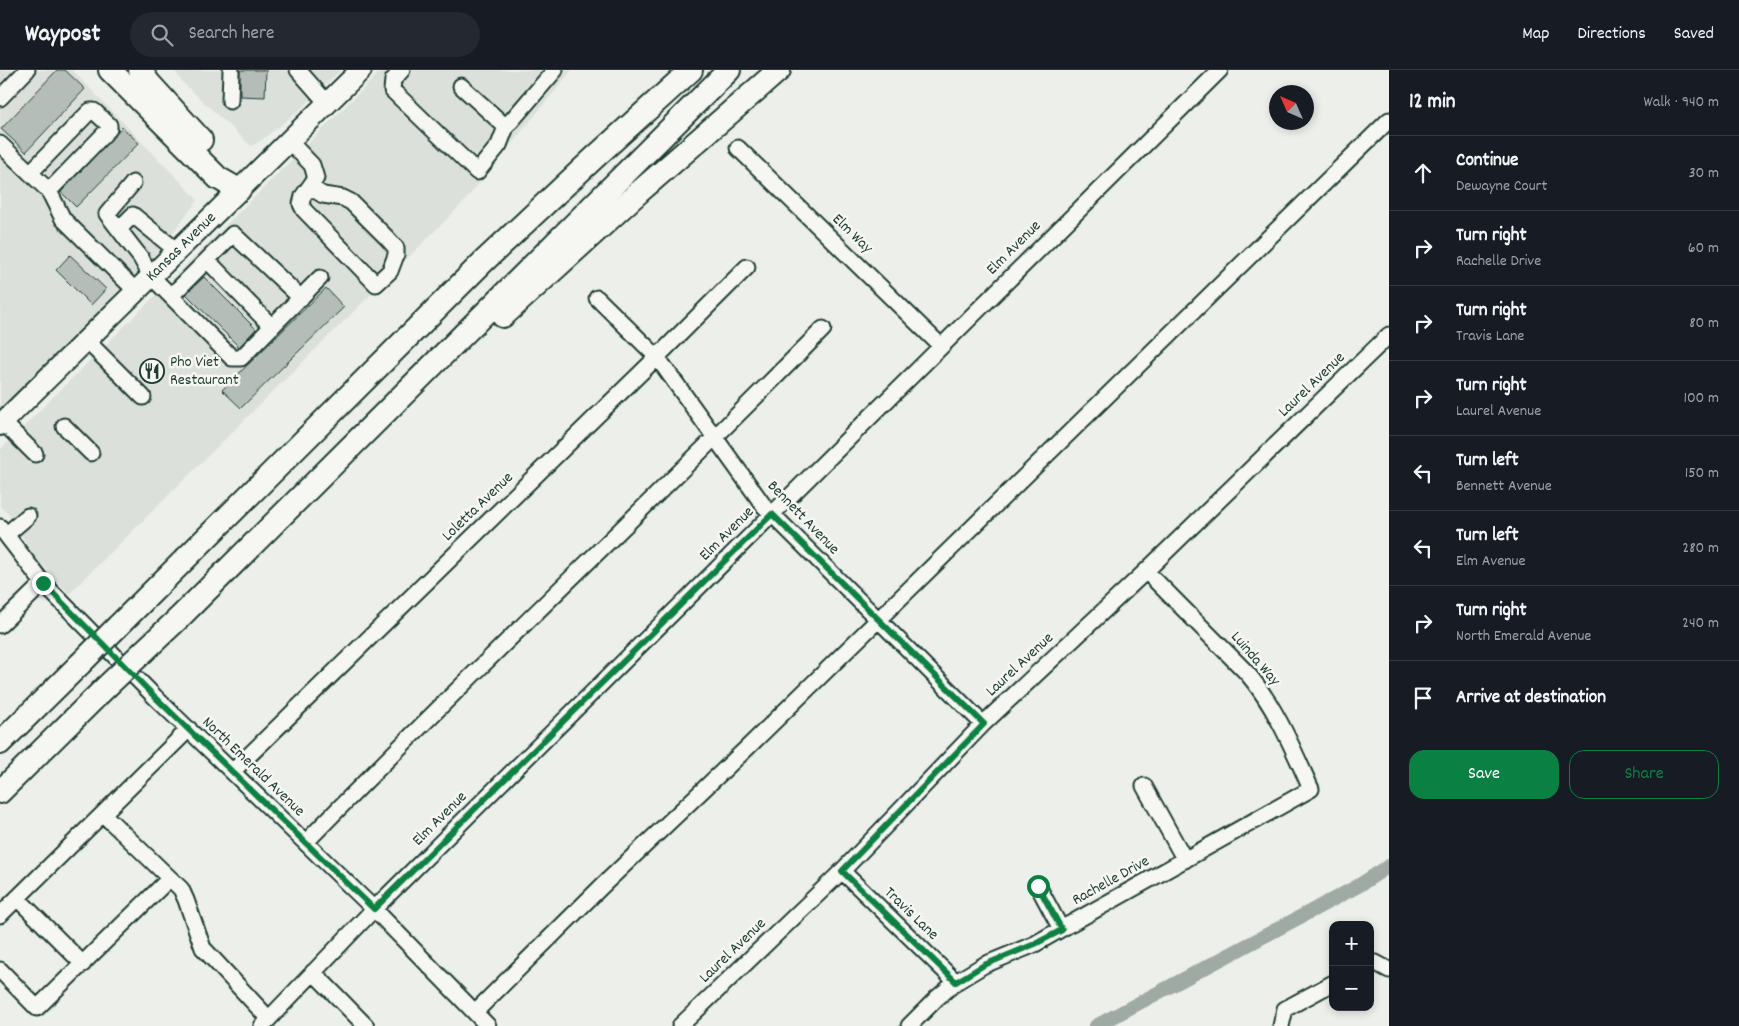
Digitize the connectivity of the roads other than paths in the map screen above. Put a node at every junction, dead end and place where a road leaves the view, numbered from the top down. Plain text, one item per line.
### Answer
1 (27, 70) edge
2 (110, 70) edge
3 (140, 70) edge
4 (231, 70) edge
5 (298, 70) edge
6 (361, 70) edge
7 (402, 70) edge
8 (555, 70) edge
9 (691, 70) edge
10 (729, 70) edge
11 (779, 70) edge
12 (1220, 70) edge
13 (461, 86) dead end
14 (0, 98) edge
15 (230, 101) dead end
16 (327, 104) junction
17 (1389, 120) edge
18 (506, 127) junction
19 (289, 141) junction
20 (0, 144) edge
21 (738, 148) dead end
22 (30, 173) junction
23 (133, 183) dead end
24 (310, 186) junction
25 (239, 190) junction
26 (49, 191) junction
27 (120, 229) junction
28 (177, 251) junction
29 (208, 260) junction
30 (747, 267) dead end
31 (152, 276) junction
32 (320, 278) dead end
33 (136, 291) junction
34 (171, 296) junction
35 (301, 298) junction
36 (597, 298) dead end
37 (272, 327) junction
38 (823, 328) dead end
39 (1389, 334) edge
40 (86, 340) junction
41 (941, 346) junction
42 (657, 357) junction
43 (143, 397) dead end
44 (2, 423) edge
45 (64, 426) dead end
46 (716, 438) junction
47 (92, 453) dead end
48 (35, 454) dead end
49 (772, 514) junction
50 (28, 516) dead end
51 (275, 523) junction
52 (3, 531) edge
53 (1146, 571) junction
54 (43, 583) junction
55 (878, 620) junction
56 (0, 625) edge
57 (984, 724) junction
58 (189, 729) junction
59 (0, 743) edge
60 (233, 771) junction
61 (1144, 786) dead end
62 (1311, 789) joint
63 (0, 792) edge
64 (103, 814) junction
65 (306, 842) junction
66 (1185, 860) junction
67 (842, 871) junction
68 (169, 879) junction
69 (1038, 886) dead end
70 (17, 898) junction
71 (374, 909) junction
72 (0, 915) edge
73 (1062, 930) junction
74 (1374, 963) edge
75 (83, 964) junction
76 (0, 970) edge
77 (1389, 970) edge
78 (313, 972) junction
79 (956, 982) junction
80 (1329, 985) edge
81 (475, 1012) junction
82 (265, 1023) edge
83 (366, 1026) edge
84 (488, 1026) edge
85 (680, 1026) edge
86 (909, 1026) edge
87 (1281, 1026) edge

1 - 14 street
2 - 25 highway
3 - 25 highway
4 - 15 street
5 - 16 street
6 - 16 main road, Kansas Avenue
7 - 18 street
8 - 18 street
9 - 59 highway, bridge
10 - 51 highway
11 - 51 highway
12 - 41 street, Elm Avenue
13 - 18 street
16 - 19 main road, Kansas Avenue
17 - 55 street
19 - 24 street
19 - 25 main road, Kansas Avenue
20 - 22 street
21 - 41 street, Elm Way
22 - 26 street
22 - 26 street
23 - 27 street
24 - 24 street
25 - 28 main road, Kansas Avenue
26 - 33 street
27 - 28 street
27 - 31 street
28 - 31 main road, Kansas Avenue
29 - 34 street
29 - 35 street
29 - 37 street
30 - 42 street, Loletta Avenue
31 - 33 main road, Kansas Avenue
31 - 34 street
32 - 35 street
33 - 40 main road, Kansas Avenue
34 - 37 street
35 - 37 street
36 - 42 street, Bennett Avenue
38 - 46 street
39 - 53 street, Laurel Avenue
40 - 43 street
40 - 44 main road, Kansas Avenue
41 - 49 street, Elm Avenue
42 - 46 street, Bennett Avenue
42 - 60 street, Loletta Avenue
44 - 48 street
45 - 47 street
46 - 49 street, Bennett Avenue
46 - 65 street
49 - 55 street, Bennett Avenue
49 - 71 street, Elm Avenue
50 - 52 street
51 - 63 highway, bridge
52 - 54 street, North Emerald Avenue
53 - 57 street, Laurel Avenue
53 - 62 street, Luinda Way
54 - 56 street
54 - 58 street, North Emerald Avenue
55 - 57 street, Bennett Avenue
55 - 81 street
57 - 67 street, Laurel Avenue
58 - 60 street, North Emerald Avenue
58 - 64 street
60 - 65 street, North Emerald Avenue
61 - 66 street
62 - 66 street, Rachelle Drive
64 - 68 street
64 - 70 street
65 - 71 street, North Emerald Avenue
66 - 73 street, Rachelle Drive
67 - 79 street, Travis Lane
67 - 85 street, Laurel Avenue
68 - 75 street
68 - 82 street
69 - 73 street
70 - 72 street
70 - 75 street
71 - 78 street, Elm Avenue
71 - 81 street, North Emerald Avenue
73 - 79 street, Rachelle Drive
74 - 77 street
75 - 76 street
78 - 82 street, Elm Avenue
78 - 83 street
79 - 86 street, Rachelle Drive
80 - 87 street
81 - 84 street, North Emerald Avenue

